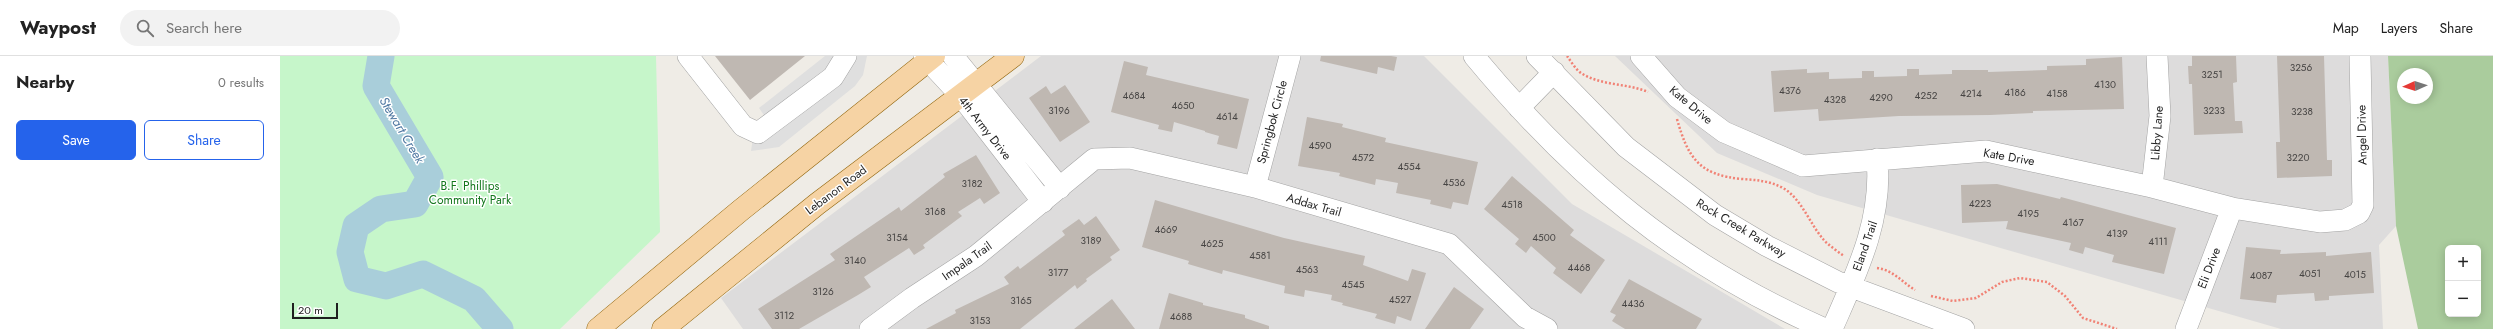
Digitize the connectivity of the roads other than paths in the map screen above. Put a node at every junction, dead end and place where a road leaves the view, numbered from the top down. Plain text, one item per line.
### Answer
1 (688, 56) edge
2 (846, 56) edge
3 (953, 56) edge
4 (1013, 56) edge
5 (1290, 56) edge
6 (1474, 56) edge
7 (1537, 56) edge
8 (1641, 56) edge
9 (2157, 56) edge
10 (2360, 56) edge
11 (929, 58) edge
12 (1554, 72) junction
13 (968, 91) junction
14 (1519, 108) junction
15 (1877, 159) junction
16 (1255, 187) junction
17 (2152, 187) junction
18 (1060, 188) junction
19 (1043, 202) junction
20 (2232, 208) junction
21 (2359, 213) joint
22 (1851, 287) junction
23 (1520, 323) edge
24 (598, 329) edge
25 (663, 329) edge
26 (870, 329) edge
27 (1547, 329) edge
28 (1825, 329) edge
29 (1832, 329) edge
30 (1964, 329) edge
31 (2186, 329) edge

1 - 2 street
3 - 13 street, 4th Army Drive
4 - 13 main road, Lebanon Road
5 - 16 street, Springbok Circle
6 - 14 street
7 - 12 street, Rock Creek Parkway
8 - 15 street, Kate Drive
9 - 17 street, Libby Lane
10 - 21 street, Angel Drive
11 - 13 street, 4th Army Drive
11 - 24 main road
12 - 14 street
12 - 22 street, Rock Creek Parkway
13 - 18 street, 4th Army Drive
13 - 19 street, 4th Army Drive
13 - 25 main road, Lebanon Road
14 - 28 street
15 - 17 street, Kate Drive
15 - 22 street, Eland Trail
16 - 18 street, Addax Trail
16 - 23 street, Addax Trail
17 - 20 street, Kate Drive
18 - 19 street, Impala Trail
19 - 26 street, Impala Trail
20 - 21 street, Kate Drive
20 - 31 street, Eli Drive
22 - 29 street, Eland Trail
22 - 30 street, Rock Creek Parkway
23 - 27 street, Addax Trail

